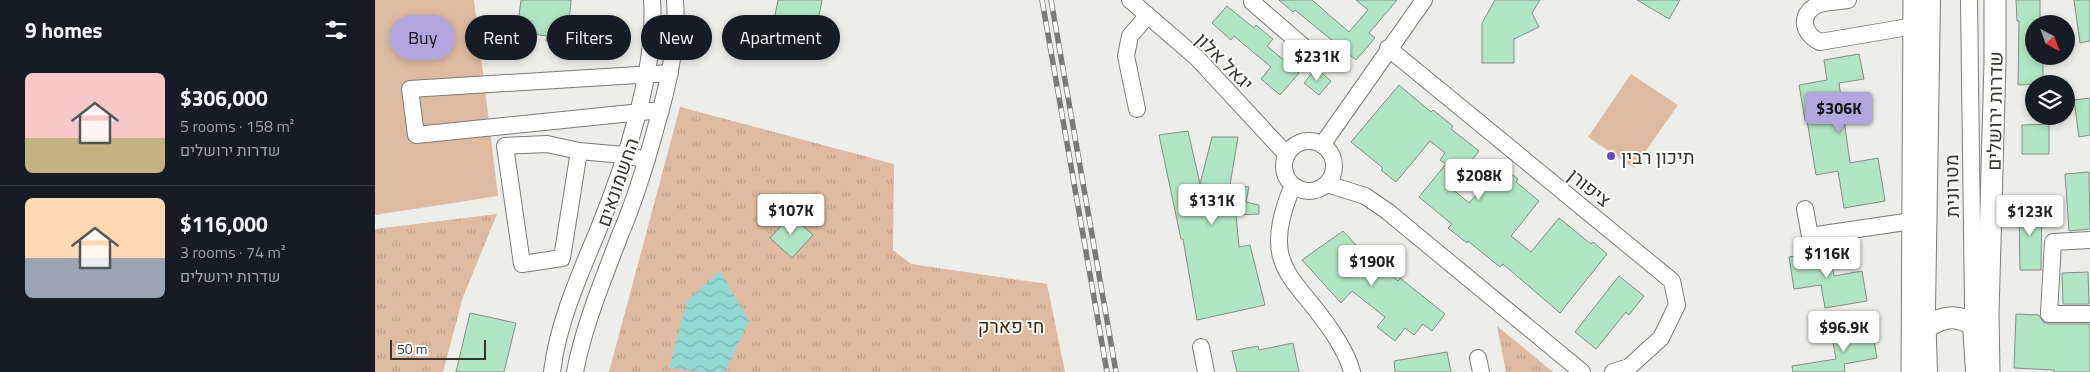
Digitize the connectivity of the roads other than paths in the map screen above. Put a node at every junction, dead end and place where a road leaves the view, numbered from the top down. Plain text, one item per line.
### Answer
1 (652, 0) edge
2 (675, 0) edge
3 (1130, 0) edge
4 (1253, 0) edge
5 (1424, 0) edge
6 (1849, 0) edge
7 (1914, 0) edge
8 (1932, 0) edge
9 (1969, 0) edge
10 (1995, 0) edge
11 (1147, 16) junction
12 (1914, 26) junction
13 (1303, 46) dead end
14 (1388, 48) junction
15 (670, 73) junction
16 (646, 74) junction
17 (1137, 109) dead end
18 (661, 110) junction
19 (637, 111) junction
20 (1322, 145) junction
21 (579, 151) junction
22 (624, 155) junction
23 (1287, 155) junction
24 (647, 160) junction
25 (1327, 184) junction
26 (1293, 185) junction
27 (1805, 210) dead end
28 (1912, 221) junction
29 (2090, 240) edge
30 (2090, 314) edge
31 (1929, 324) junction
32 (1971, 324) junction
33 (1912, 344) junction
34 (1201, 347) dead end
35 (1988, 363) edge
36 (552, 372) edge
37 (575, 372) edge
38 (1206, 372) edge
39 (1352, 372) edge
40 (1583, 372) edge
41 (1613, 372) edge
42 (1912, 372) edge
43 (1929, 372) edge
44 (1974, 372) edge

1 - 16 street, החשמונאים
2 - 15 street, החשמונאים
3 - 11 street, יגאל אלון
4 - 13 street
5 - 14 street
6 - 12 street
7 - 12 main road
8 - 31 street, מטרונית
9 - 32 street, מטרונית
10 - 35 main road, שדרות ירושלים
11 - 17 street
11 - 23 street, יגאל אלון
12 - 28 main road
14 - 20 street
14 - 41 street, ציפורן
15 - 16 street
15 - 18 street, החשמונאים
16 - 19 street, החשמונאים
16 - 19 street
18 - 19 street
18 - 24 street, החשמונאים
19 - 22 street, החשמונאים
20 - 23 street
20 - 25 street
21 - 21 street
21 - 22 street
22 - 24 street
22 - 36 street, החשמונאים
23 - 26 street
24 - 37 street, החשמונאים
25 - 26 street
25 - 40 street
26 - 39 street
27 - 28 street
28 - 33 main road
29 - 30 street
31 - 32 main road
31 - 33 main road
31 - 43 street, מטרונית
32 - 35 main road
32 - 44 street, מטרונית
33 - 42 main road
34 - 38 street

